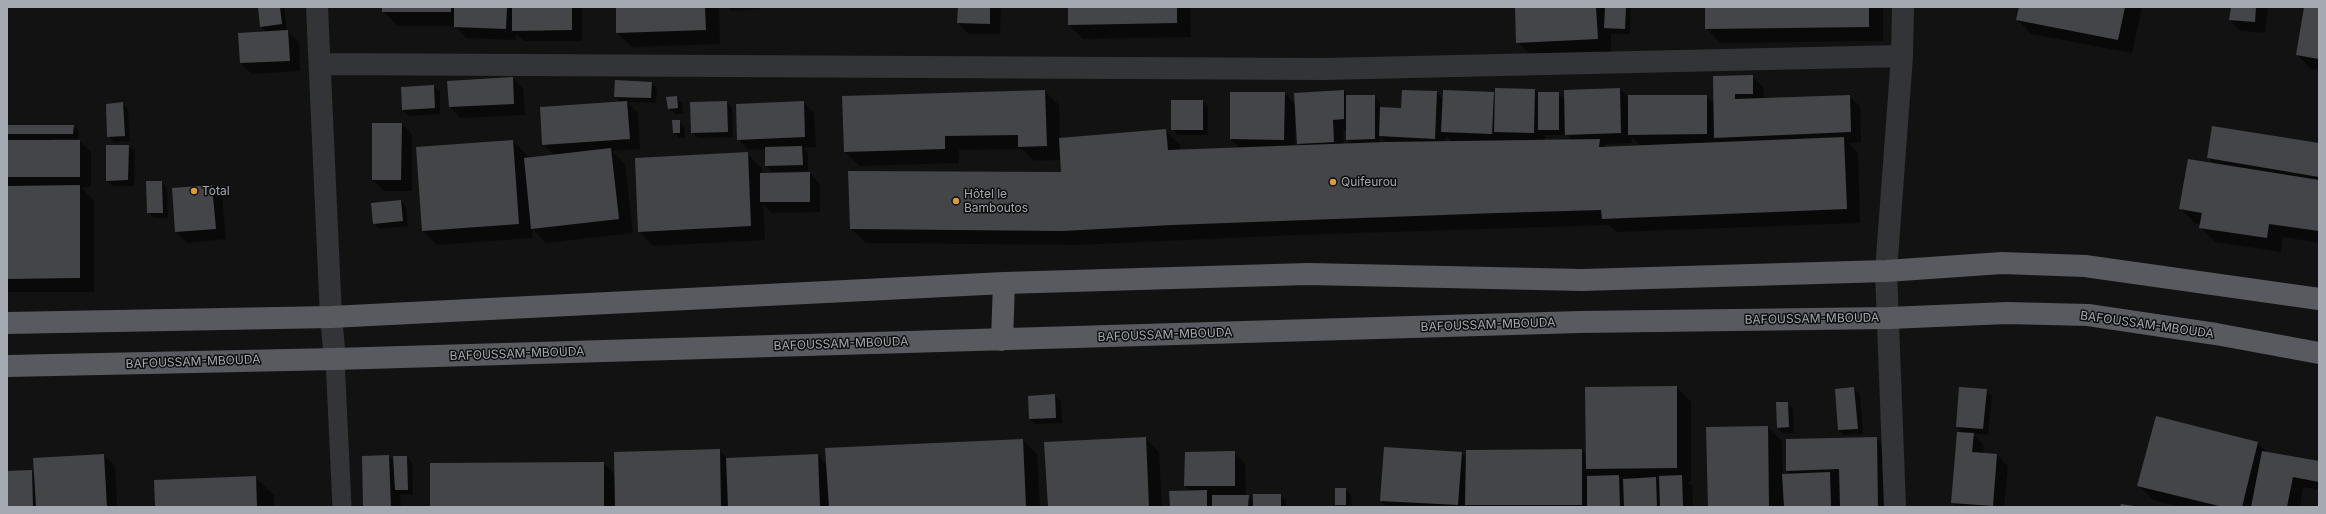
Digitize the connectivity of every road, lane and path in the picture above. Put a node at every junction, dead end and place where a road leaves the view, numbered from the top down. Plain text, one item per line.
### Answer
1 (317, 7) edge
2 (1903, 7) edge
3 (1902, 56) junction
4 (320, 64) junction
5 (1886, 271) junction
6 (1004, 283) junction
7 (2319, 299) edge
8 (331, 317) junction
9 (1889, 318) junction
10 (7, 323) edge
11 (1002, 340) junction
12 (2319, 353) edge
13 (335, 359) junction
14 (7, 366) edge
15 (342, 507) edge
16 (1895, 507) edge

1 - 4 street
2 - 3 street
3 - 4 street
3 - 5 street
4 - 8 street
5 - 6 highway
5 - 7 highway
5 - 9 street
6 - 8 highway
6 - 11 highway
8 - 10 highway
8 - 13 street
9 - 11 highway, BAFOUSSAM-MBOUDA
9 - 12 highway, BAFOUSSAM-MBOUDA
9 - 16 street
11 - 13 highway, BAFOUSSAM-MBOUDA
13 - 14 highway, BAFOUSSAM-MBOUDA
13 - 15 lane

